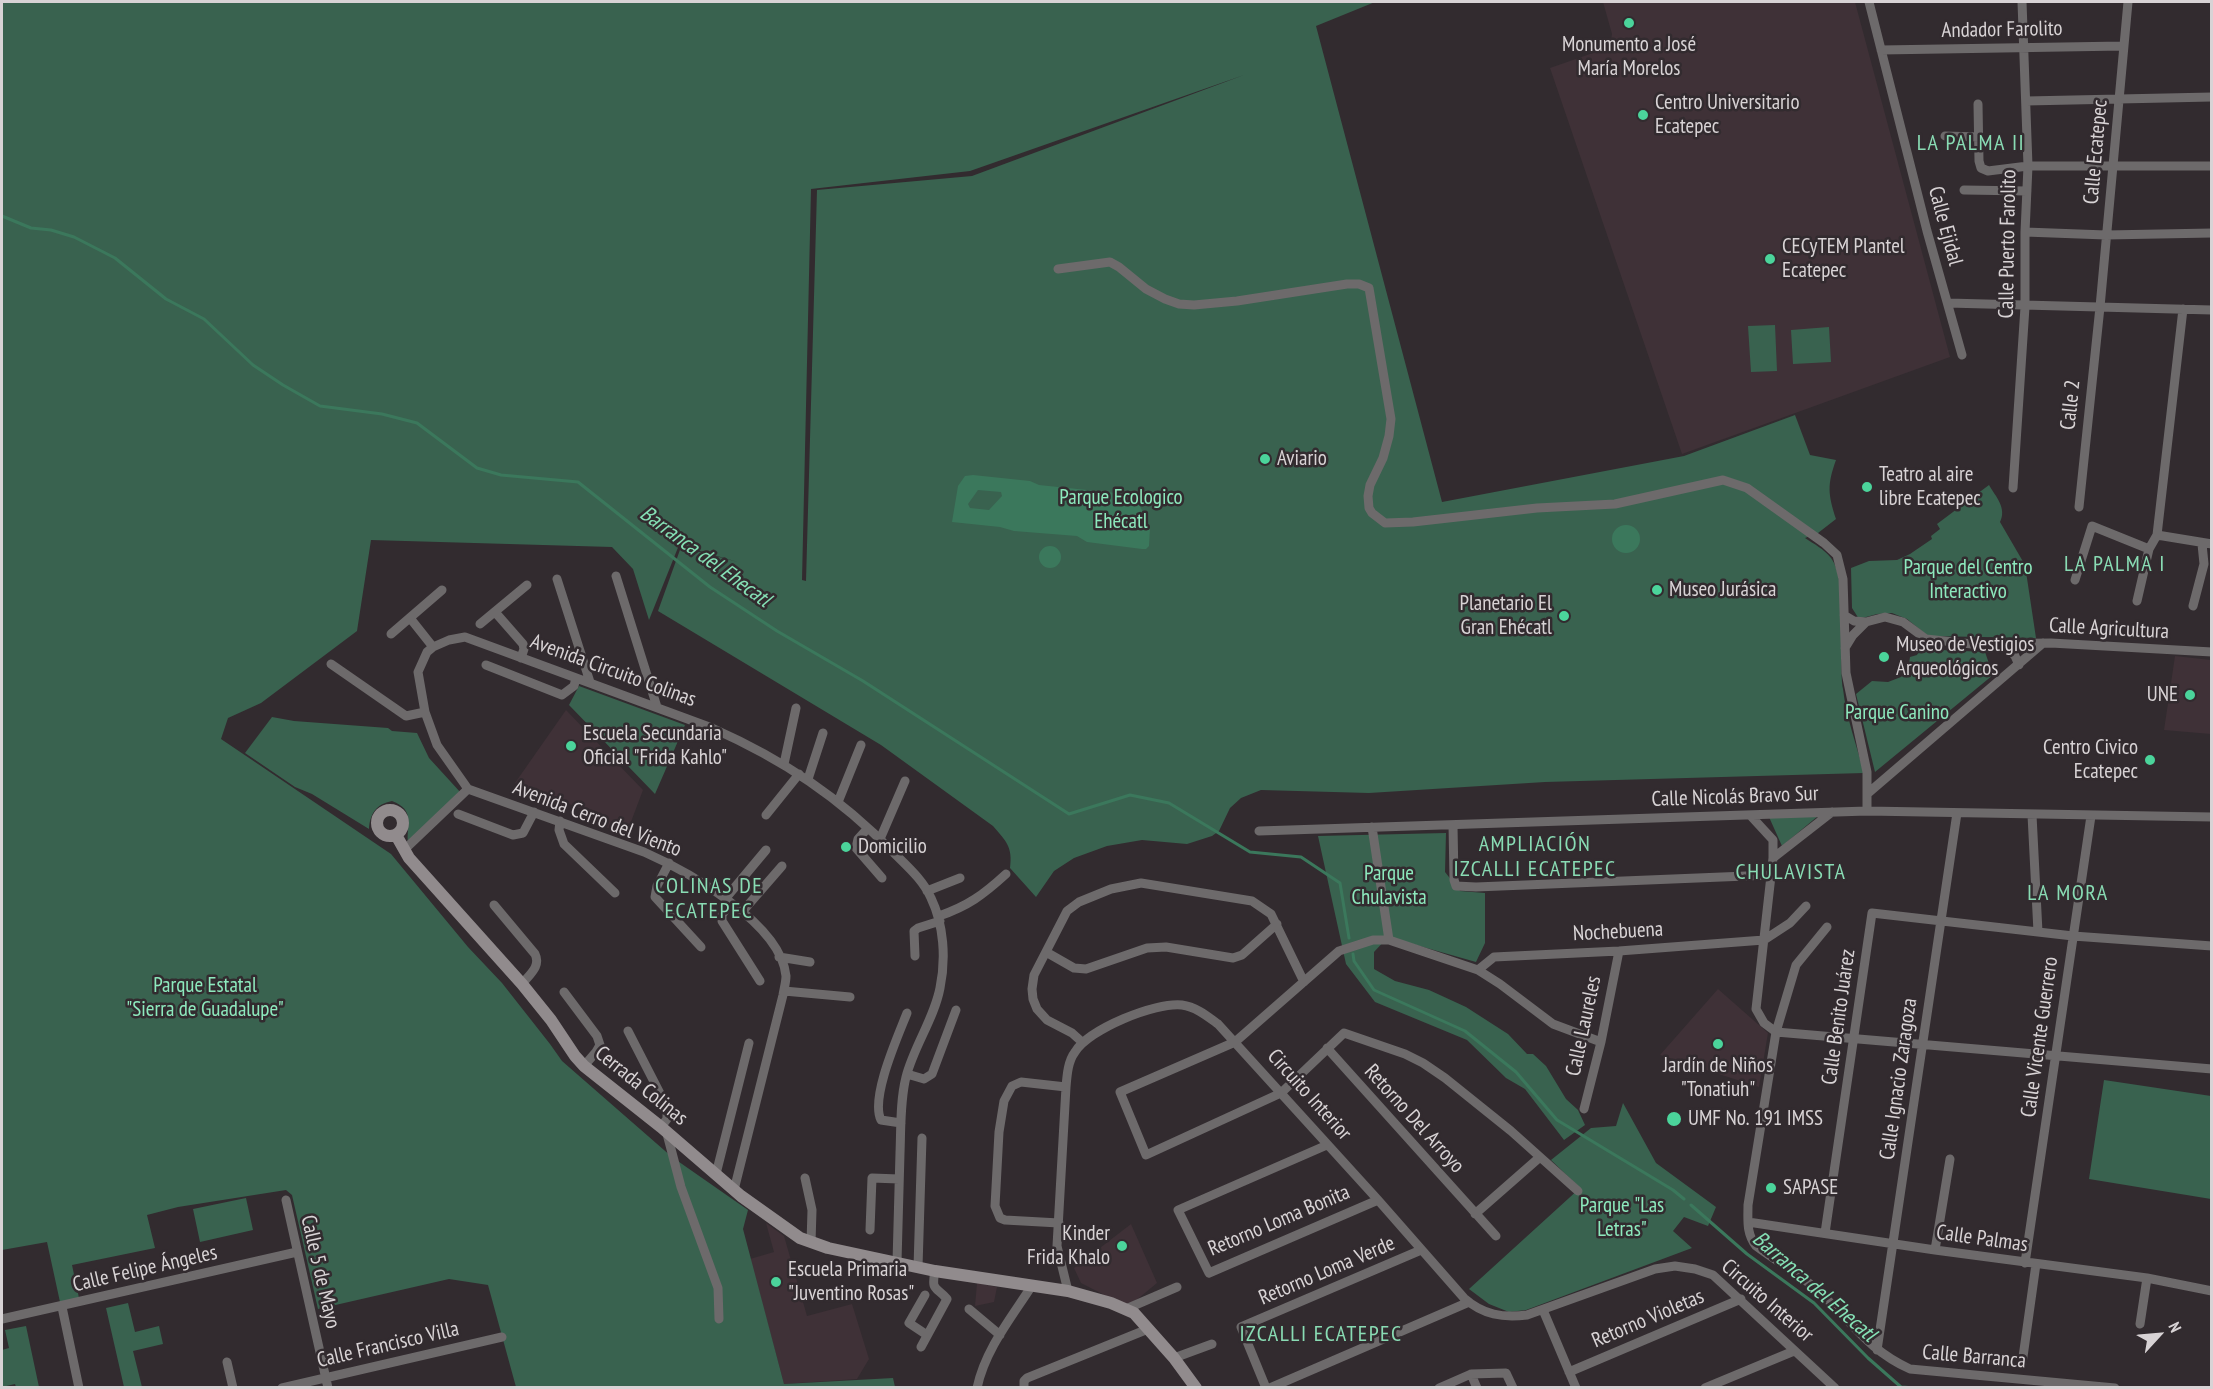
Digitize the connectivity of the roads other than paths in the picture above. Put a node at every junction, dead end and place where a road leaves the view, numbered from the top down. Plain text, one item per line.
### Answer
1 (1869, 2) edge
2 (2022, 2) edge
3 (2128, 2) edge
4 (2123, 46) junction
5 (2023, 48) junction
6 (1881, 50) junction
7 (2211, 98) edge
8 (2119, 99) junction
9 (2026, 101) junction
10 (1978, 104) dead end
11 (1945, 136) dead end
12 (1978, 136) junction
13 (2028, 166) junction
14 (2112, 166) junction
15 (2211, 166) edge
16 (1964, 190) dead end
17 (2027, 191) junction
18 (2025, 232) junction
19 (2211, 233) edge
20 (2106, 235) junction
21 (1059, 269) dead end
22 (1948, 303) junction
23 (2025, 307) junction
24 (2100, 307) junction
25 (2183, 309) junction
26 (2211, 310) edge
27 (1962, 355) dead end
28 (2013, 488) dead end
29 (2079, 507) dead end
30 (2157, 535) junction
31 (2207, 544) edge
32 (2149, 549) junction
33 (616, 576) dead end
34 (557, 579) dead end
35 (2075, 580) dead end
36 (527, 585) dead end
37 (442, 590) dead end
38 (2137, 601) dead end
39 (2193, 606) dead end
40 (495, 612) junction
41 (1844, 615) junction
42 (410, 618) junction
43 (1866, 622) junction
44 (480, 624) dead end
45 (391, 634) dead end
46 (2043, 643) junction
47 (2004, 644) junction
48 (433, 647) junction
49 (1845, 648) junction
50 (2211, 652) edge
51 (520, 658) junction
52 (331, 664) dead end
53 (2019, 664) junction
54 (486, 665) dead end
55 (576, 678) junction
56 (590, 682) junction
57 (657, 707) junction
58 (796, 708) dead end
59 (425, 712) junction
60 (823, 733) dead end
61 (861, 745) dead end
62 (784, 764) junction
63 (799, 774) junction
64 (808, 779) junction
65 (905, 781) dead end
66 (468, 789) junction
67 (1867, 794) junction
68 (838, 802) junction
69 (1867, 811) junction
70 (534, 812) junction
71 (1832, 812) junction
72 (1957, 813) junction
73 (458, 814) dead end
74 (766, 815) dead end
75 (1750, 815) junction
76 (2032, 815) junction
77 (2091, 816) junction
78 (2211, 817) edge
79 (560, 821) junction
80 (1453, 825) junction
81 (1372, 827) junction
82 (868, 828) junction
83 (1259, 831) dead end
84 (396, 835) dead end
85 (880, 838) junction
86 (404, 850) junction
87 (765, 850) dead end
88 (1773, 858) junction
89 (669, 863) junction
90 (782, 866) dead end
91 (1006, 874) dead end
92 (1772, 875) junction
93 (882, 878) dead end
94 (960, 878) dead end
95 (927, 891) junction
96 (615, 893) dead end
97 (728, 901) junction
98 (494, 905) dead end
99 (1806, 906) dead end
100 (742, 912) junction
101 (939, 919) junction
102 (1941, 922) junction
103 (1277, 924) junction
104 (1827, 927) dead end
105 (2038, 932) junction
106 (2073, 936) junction
107 (1389, 940) junction
108 (1764, 940) junction
109 (2211, 946) edge
110 (701, 947) dead end
111 (1619, 951) junction
112 (1046, 952) junction
113 (780, 957) junction
114 (915, 957) dead end
115 (810, 962) dead end
116 (1478, 970) junction
117 (760, 981) dead end
118 (1304, 982) junction
119 (522, 984) junction
120 (784, 991) junction
121 (564, 992) dead end
122 (850, 997) dead end
123 (956, 1010) dead end
124 (907, 1013) dead end
125 (628, 1031) dead end
126 (1776, 1032) junction
127 (1854, 1039) junction
128 (749, 1042) dead end
129 (1082, 1042) junction
130 (1235, 1042) junction
131 (1601, 1042) junction
132 (1922, 1045) junction
133 (1327, 1048) junction
134 (2055, 1056) junction
135 (584, 1066) junction
136 (2211, 1069) edge
137 (907, 1074) junction
138 (1066, 1087) junction
139 (1281, 1093) junction
140 (1584, 1109) dead end
141 (901, 1123) junction
142 (664, 1129) junction
143 (922, 1138) dead end
144 (1327, 1145) junction
145 (1540, 1157) junction
146 (1950, 1159) dead end
147 (716, 1174) junction
148 (805, 1178) dead end
149 (899, 1179) junction
150 (735, 1190) junction
151 (1578, 1191) dead end
152 (286, 1200) dead end
153 (1378, 1200) junction
154 (1475, 1214) junction
155 (1748, 1222) junction
156 (1059, 1224) junction
157 (870, 1230) dead end
158 (1825, 1233) junction
159 (1496, 1236) dead end
160 (811, 1243) junction
161 (1893, 1244) junction
162 (1421, 1250) junction
163 (1935, 1250) junction
164 (297, 1252) junction
165 (897, 1262) junction
166 (2025, 1263) junction
167 (2036, 1264) junction
168 (918, 1267) junction
169 (935, 1271) junction
170 (2147, 1278) junction
171 (1031, 1287) junction
172 (1177, 1287) dead end
173 (1068, 1291) junction
174 (2211, 1291) edge
175 (925, 1294) dead end
176 (1741, 1299) junction
177 (1469, 1302) junction
178 (62, 1307) junction
179 (969, 1309) dead end
180 (1126, 1309) junction
181 (1543, 1310) junction
182 (719, 1318) dead end
183 (2, 1319) edge
184 (2140, 1323) dead end
185 (1148, 1329) junction
186 (927, 1335) junction
187 (1000, 1335) junction
188 (502, 1337) dead end
189 (1212, 1344) dead end
190 (921, 1347) dead end
191 (1877, 1350) junction
192 (1794, 1351) junction
193 (1174, 1358) junction
194 (226, 1362) dead end
195 (2022, 1364) dead end
196 (1569, 1372) junction
197 (1471, 1374) junction
198 (327, 1382) edge
199 (1191, 1386) edge
200 (79, 1388) edge
201 (233, 1388) edge
202 (282, 1388) edge
203 (977, 1388) edge
204 (1024, 1388) edge
205 (1268, 1388) edge
206 (1439, 1388) edge
207 (1477, 1388) edge
208 (1513, 1388) edge
209 (1576, 1388) edge
210 (1705, 1388) edge
211 (1835, 1388) edge
212 (2115, 1388) edge

1 - 6 street, Calle Ejidal
2 - 5 street, Calle Puerto Farolito
3 - 4 street, Calle Ecatepec
4 - 5 street, Andador Farolito
4 - 8 street, Calle Ecatepec
5 - 6 street, Andador Farolito
5 - 9 street, Calle Puerto Farolito
6 - 22 street, Calle Ejidal
7 - 8 street
8 - 9 street
8 - 14 street, Calle Ecatepec
9 - 13 street, Calle Puerto Farolito
10 - 12 street
11 - 12 street
12 - 13 street
13 - 14 street
13 - 17 street, Calle Puerto Farolito
14 - 15 street
14 - 20 street, Calle Ecatepec
16 - 17 street
17 - 18 street, Calle Puerto Farolito
18 - 20 street
18 - 23 street, Calle Puerto Farolito
19 - 20 street
20 - 24 street, Calle Ecatepec
21 - 41 street
22 - 23 street
22 - 27 street, Calle Ejidal
23 - 24 street
23 - 28 street, Calle Puerto Farolito
24 - 25 street
24 - 29 street, Calle 2
25 - 26 street
25 - 30 street
30 - 31 street
30 - 32 street
31 - 39 street
32 - 35 street
32 - 38 street
33 - 57 street
34 - 56 street
36 - 40 street
37 - 42 street
40 - 44 street
40 - 51 street
41 - 43 street
41 - 49 street
42 - 45 street
42 - 48 street
43 - 47 street, Calle Agricultura
43 - 49 street
46 - 47 street, Calle Agricultura
46 - 50 street, Calle Agricultura
46 - 53 street
47 - 53 street
48 - 51 street, Avenida Circuito Colinas
48 - 59 street
49 - 67 street
51 - 55 street, Avenida Circuito Colinas
52 - 59 street
53 - 67 street
54 - 55 street
55 - 56 street, Avenida Circuito Colinas
56 - 57 street, Avenida Circuito Colinas
57 - 62 street, Avenida Circuito Colinas
58 - 62 street
59 - 66 street
60 - 64 street
61 - 68 street
62 - 63 street, Avenida Circuito Colinas
63 - 64 street, Avenida Circuito Colinas
63 - 74 street
64 - 68 street, Avenida Circuito Colinas
65 - 85 street
66 - 70 street, Avenida Cerro del Viento
66 - 86 street
67 - 69 street
68 - 82 street, Avenida Circuito Colinas
69 - 71 street, Calle Nicolás Bravo Sur
69 - 72 street, Calle Nicolás Bravo Sur
70 - 73 street
70 - 79 street, Avenida Cerro del Viento
71 - 75 street, Calle Nicolás Bravo Sur
71 - 88 street
72 - 76 street, Calle Nicolás Bravo Sur
72 - 102 street, Calle Ignacio Zaragoza
75 - 80 street, Calle Nicolás Bravo Sur
75 - 88 street
76 - 77 street, Calle Nicolás Bravo Sur
76 - 105 street
77 - 78 street, Calle Nicolás Bravo Sur
77 - 106 street, Calle Vicente Guerrero
79 - 89 street, Avenida Cerro del Viento
79 - 96 street
80 - 81 street, Calle Nicolás Bravo Sur
80 - 92 street
81 - 83 street, Calle Nicolás Bravo Sur
81 - 107 street
82 - 85 street, Avenida Circuito Colinas
82 - 93 street
84 - 86 main road, Cerrada Colinas
85 - 95 street, Avenida Circuito Colinas
86 - 119 main road, Cerrada Colinas
87 - 97 street
88 - 92 street
89 - 97 street, Avenida Cerro del Viento
89 - 110 street
90 - 100 street
91 - 101 street
92 - 108 street
94 - 95 street
95 - 101 street, Avenida Circuito Colinas
97 - 100 street, Avenida Cerro del Viento
97 - 117 street
98 - 119 street
99 - 108 street
100 - 113 street, Avenida Cerro del Viento
101 - 114 street
101 - 137 street, Avenida Circuito Colinas
102 - 105 street
102 - 127 street, Calle Benito Juárez
102 - 132 street, Calle Ignacio Zaragoza
103 - 112 street
103 - 112 street
103 - 118 street
104 - 126 street
105 - 106 street
106 - 109 street
106 - 134 street, Calle Vicente Guerrero
107 - 116 street
107 - 118 street
108 - 111 street, Nochebuena
108 - 126 street
111 - 116 street, Nochebuena
111 - 131 street, Calle Laureles
112 - 129 street
113 - 115 street
113 - 120 street, Avenida Cerro del Viento
116 - 131 street
118 - 130 street
119 - 135 main road, Cerrada Colinas
120 - 122 street
120 - 150 street, Avenida Cerro del Viento
121 - 135 street
123 - 137 street
124 - 141 street
125 - 142 street
126 - 127 street
126 - 155 street
127 - 132 street
127 - 158 street, Calle Benito Juárez
128 - 147 street
129 - 130 street, Circuito Interior
129 - 138 street
130 - 139 street, Circuito Interior
130 - 139 street, Retorno Del Arroyo
131 - 140 street, Calle Laureles
132 - 134 street
132 - 161 street, Calle Ignacio Zaragoza
133 - 139 street, Retorno Del Arroyo
133 - 145 street, Retorno Del Arroyo
133 - 154 street, Retorno Del Arroyo
134 - 136 street
134 - 166 street, Calle Vicente Guerrero
135 - 142 main road, Cerrada Colinas
137 - 141 street, Avenida Circuito Colinas
138 - 156 street
138 - 156 street
139 - 144 street, Circuito Interior
141 - 149 street, Avenida Circuito Colinas
142 - 147 main road, Cerrada Colinas
142 - 182 street
143 - 168 street
144 - 153 street, Circuito Interior
144 - 153 street, Retorno Loma Bonita
145 - 151 street, Retorno Del Arroyo
145 - 154 street
146 - 163 street
147 - 150 main road, Cerrada Colinas
148 - 160 street
149 - 157 street
149 - 165 street, Avenida Circuito Colinas
150 - 160 main road, Cerrada Colinas
152 - 164 street, Calle 5 de Mayo
153 - 162 street, Circuito Interior
154 - 159 street, Retorno Del Arroyo
155 - 158 street, Calle Palmas
155 - 191 street, Calle Barranca
156 - 173 street
158 - 161 street, Calle Palmas
160 - 165 main road, Cerrada Colinas
161 - 163 street, Calle Palmas
161 - 191 street, Calle Ignacio Zaragoza
162 - 177 street, Circuito Interior
162 - 205 street, Retorno Loma Verde
163 - 166 street, Calle Palmas
164 - 178 street, Calle Felipe Ángeles
164 - 198 street, Calle 5 de Mayo
165 - 168 main road
166 - 167 street, Calle Palmas
167 - 170 street, Calle Palmas
167 - 195 street
168 - 169 main road
169 - 171 main road
169 - 186 street
170 - 174 street, Calle Palmas
170 - 184 street
171 - 173 main road
171 - 187 street
172 - 180 street
173 - 180 main road
175 - 186 street
176 - 181 street, Circuito Interior
176 - 192 street, Circuito Interior
176 - 196 street, Retorno Violetas
177 - 181 street, Circuito Interior
177 - 205 street, Retorno Loma Verde
178 - 183 street, Calle Felipe Ángeles
178 - 200 street
179 - 187 street
180 - 185 main road
181 - 196 street
185 - 193 main road
185 - 204 street
186 - 190 street
187 - 203 street
188 - 198 street, Calle Francisco Villa
189 - 193 street
191 - 212 street, Calle Barranca
192 - 210 street
192 - 211 street, Circuito Interior
193 - 199 main road
194 - 201 street
196 - 209 street
197 - 206 street
197 - 207 street
197 - 208 street
198 - 202 street, Calle Francisco Villa

